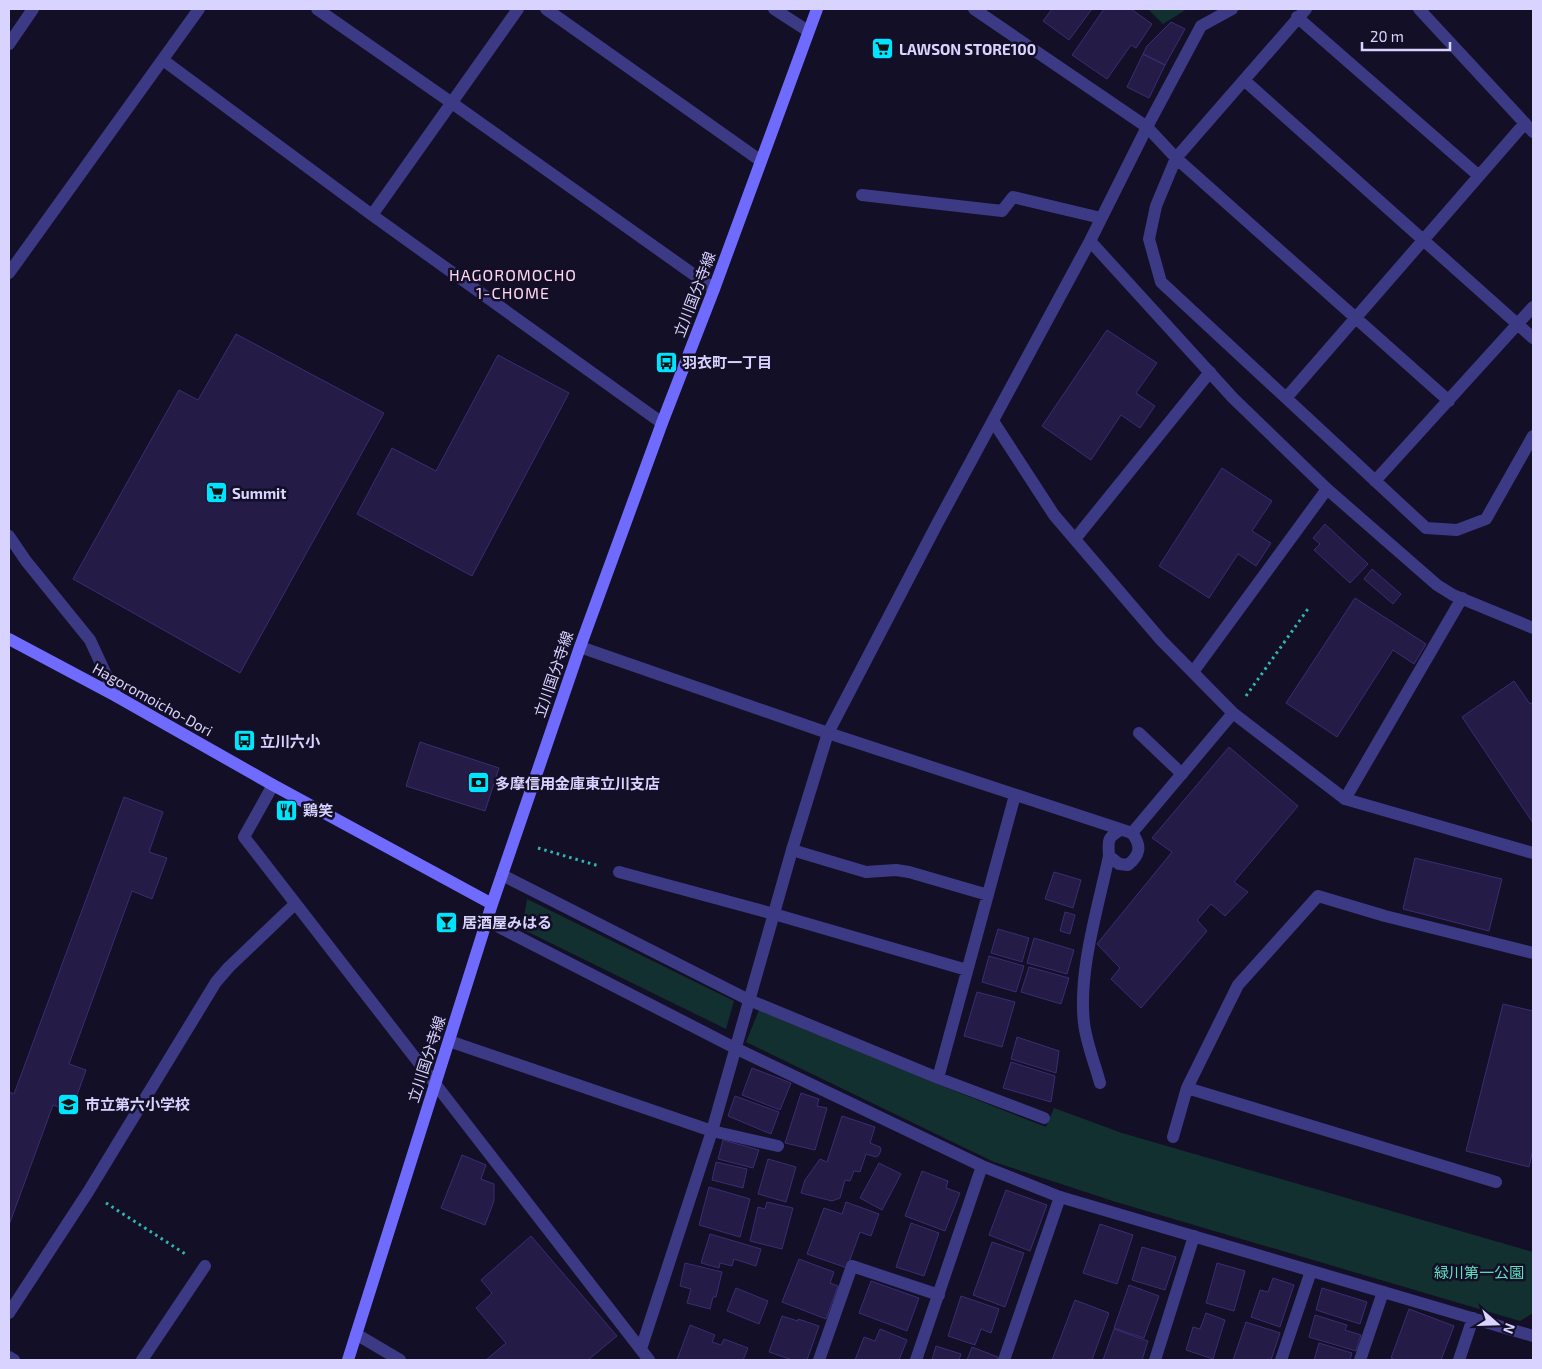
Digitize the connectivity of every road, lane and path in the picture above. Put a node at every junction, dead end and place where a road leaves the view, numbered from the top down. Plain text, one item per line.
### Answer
1 (33, 9) edge
2 (200, 9) edge
3 (317, 9) edge
4 (518, 9) edge
5 (546, 9) edge
6 (774, 9) edge
7 (817, 9) edge
8 (974, 9) edge
9 (1232, 9) edge
10 (1419, 9) edge
11 (1301, 13) edge
12 (808, 31) junction
13 (9, 44) edge
14 (163, 60) junction
15 (1244, 80) junction
16 (452, 103) junction
17 (1147, 127) junction
18 (1529, 128) edge
19 (1176, 158) junction
20 (761, 161) junction
21 (1479, 176) junction
22 (862, 196) dead end
23 (372, 215) junction
24 (1101, 218) junction
25 (1424, 240) junction
26 (1090, 241) junction
27 (9, 273) edge
28 (714, 289) junction
29 (1533, 307) edge
30 (1356, 318) junction
31 (1518, 325) junction
32 (1533, 338) edge
33 (1210, 372) junction
34 (1286, 398) junction
35 (1449, 401) junction
36 (993, 421) junction
37 (662, 423) junction
38 (1533, 436) edge
39 (1375, 482) junction
40 (1327, 489) junction
41 (9, 536) edge
42 (1075, 539) junction
43 (1462, 598) junction
44 (1310, 606) dead end
45 (1532, 629) edge
46 (9, 639) edge
47 (580, 648) junction
48 (1193, 672) junction
49 (116, 696) junction
50 (1233, 713) junction
51 (828, 733) junction
52 (1140, 733) dead end
53 (1182, 774) junction
54 (273, 786) junction
55 (1015, 795) junction
56 (1345, 799) junction
57 (1127, 831) junction
58 (538, 848) dead end
59 (792, 850) junction
60 (1533, 854) edge
61 (1109, 856) junction
62 (619, 872) joint
63 (502, 875) junction
64 (988, 895) junction
65 (295, 904) junction
66 (492, 904) junction
67 (774, 914) junction
68 (487, 921) junction
69 (1533, 952) edge
70 (967, 970) junction
71 (748, 1000) junction
72 (449, 1042) junction
73 (735, 1048) junction
74 (938, 1078) junction
75 (1100, 1083) dead end
76 (435, 1085) junction
77 (1187, 1088) junction
78 (1044, 1118) dead end
79 (712, 1131) junction
80 (1173, 1138) dead end
81 (778, 1146) dead end
82 (982, 1166) junction
83 (1496, 1182) dead end
84 (88, 1192) junction
85 (1060, 1196) junction
86 (1194, 1236) junction
87 (204, 1266) joint
88 (1311, 1270) junction
89 (1383, 1292) junction
90 (939, 1295) junction
91 (9, 1313) edge
92 (1473, 1318) junction
93 (356, 1334) junction
94 (1533, 1336) edge
95 (641, 1349) junction
96 (9, 1357) edge
97 (14, 1360) edge
98 (142, 1360) edge
99 (348, 1360) edge
100 (400, 1360) edge
101 (649, 1360) edge
102 (819, 1360) edge
103 (916, 1360) edge
104 (1004, 1360) edge
105 (1155, 1360) edge
106 (1282, 1360) edge
107 (1360, 1360) edge
108 (1459, 1360) edge

1 - 13 street
2 - 14 street
3 - 16 street
4 - 16 street
5 - 20 street
6 - 12 street
7 - 12 main road, 立川国分寺線
8 - 17 street
9 - 17 street
10 - 18 street
11 - 15 street
11 - 21 street
12 - 20 main road, 立川国分寺線
14 - 23 street
14 - 27 street
15 - 19 street
15 - 25 street
16 - 23 street
16 - 28 street
17 - 19 street
17 - 24 street
18 - 21 street
19 - 30 street
19 - 34 street
20 - 28 main road, 立川国分寺線
21 - 25 street
22 - 24 street
23 - 37 street
24 - 26 street
25 - 30 street
25 - 31 street
26 - 33 street
26 - 36 street
28 - 37 main road, 立川国分寺線
29 - 31 street
30 - 34 street
30 - 35 street
31 - 32 street
31 - 35 street
33 - 40 street
33 - 42 street
34 - 39 street
35 - 39 street
36 - 42 street
36 - 51 street
37 - 47 main road, 立川国分寺線
38 - 39 street
40 - 43 street
40 - 48 street
41 - 49 street
42 - 48 street
43 - 45 street
43 - 56 street
44 - 50 path
46 - 49 main road, Hagoromoicho-Dori
47 - 51 street
47 - 63 main road, 立川国分寺線
48 - 50 street
49 - 54 main road, Hagoromoicho-Dori
50 - 53 street
50 - 56 street
51 - 55 street
51 - 59 street
52 - 53 street
53 - 57 street
54 - 65 street
54 - 66 main road, Hagoromoicho-Dori
55 - 57 street
55 - 64 street
56 - 60 street
57 - 61 street
57 - 61 street
58 - 62 path
59 - 64 street
59 - 67 street
61 - 75 street
62 - 67 street
63 - 66 main road, 立川国分寺線
63 - 71 street
64 - 70 street
65 - 76 street
65 - 84 street
66 - 68 main road, 立川国分寺線
67 - 70 street
67 - 71 street
68 - 72 main road, 立川国分寺線
68 - 73 street
69 - 77 street
70 - 74 street
71 - 73 street
71 - 74 street
72 - 76 main road, 立川国分寺線
72 - 79 street
73 - 79 street
73 - 82 street
74 - 78 street
76 - 93 main road, 立川国分寺線
76 - 95 street
77 - 80 street
77 - 83 street
79 - 81 street
79 - 95 street
82 - 85 street
82 - 90 street
84 - 87 path
84 - 91 street
85 - 86 street
85 - 104 street
86 - 88 street
86 - 105 street
87 - 98 street
88 - 89 street
88 - 106 street
89 - 92 street
89 - 107 street
90 - 102 street
90 - 103 street
92 - 94 street
92 - 108 street
93 - 99 main road, 立川国分寺線
93 - 100 street
95 - 101 street
96 - 97 street

